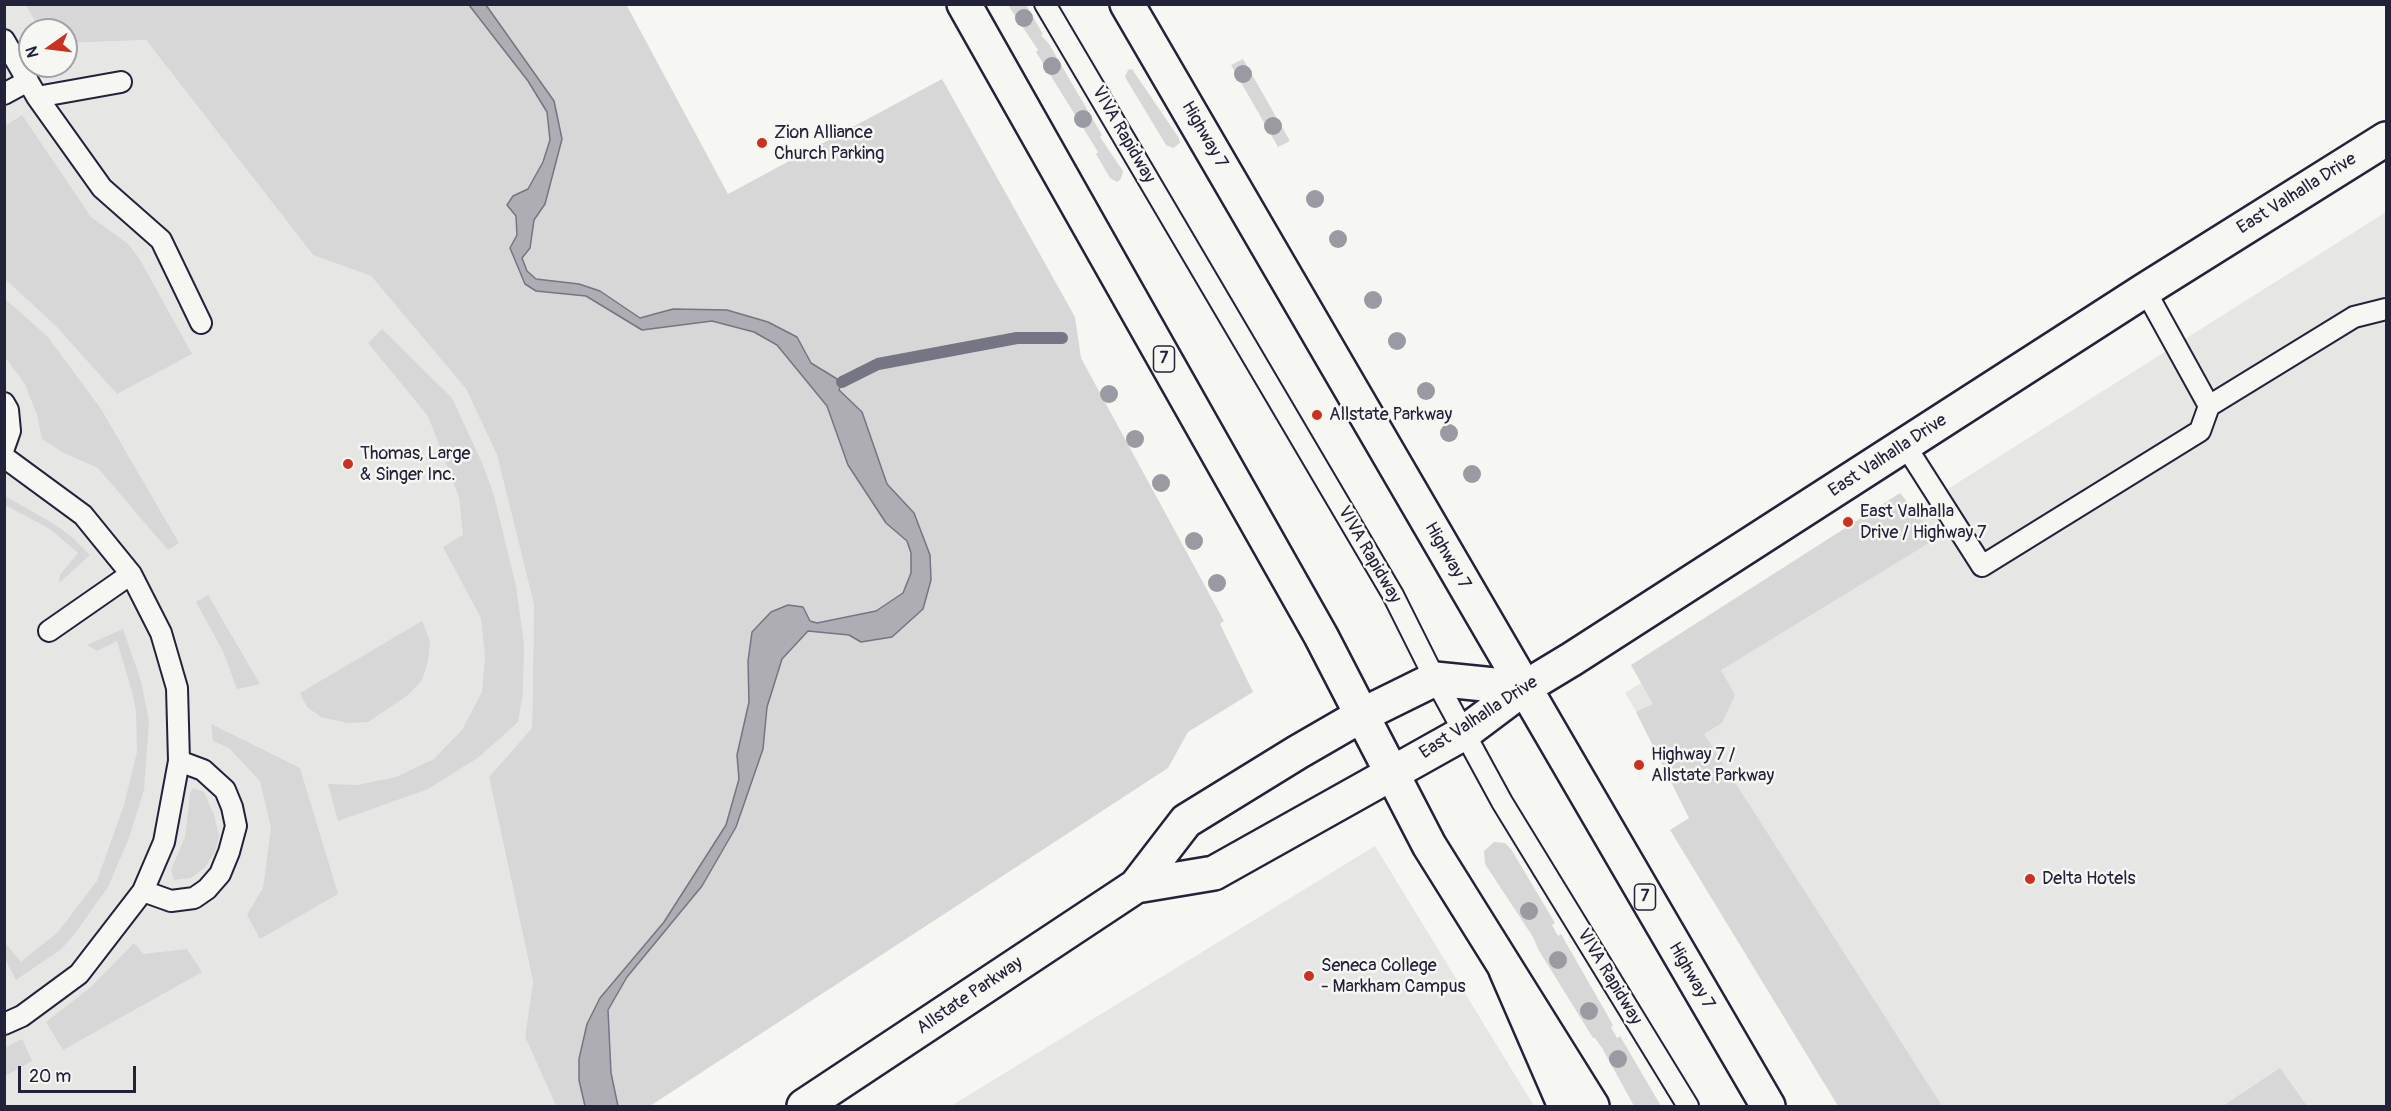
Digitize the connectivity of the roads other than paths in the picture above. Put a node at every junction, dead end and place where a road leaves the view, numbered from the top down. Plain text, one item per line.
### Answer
1 (964, 4) edge
2 (1045, 4) edge
3 (1127, 4) edge
4 (4, 40) edge
5 (120, 82) dead end
6 (32, 89) junction
7 (4, 94) edge
8 (2386, 139) edge
9 (2145, 290) junction
10 (2386, 309) edge
11 (201, 323) dead end
12 (4, 403) edge
13 (2209, 406) junction
14 (1905, 445) junction
15 (4, 448) edge
16 (4, 457) edge
17 (131, 574) junction
18 (49, 631) dead end
19 (1435, 680) junction
20 (1524, 688) junction
21 (1362, 715) junction
22 (1464, 733) junction
23 (179, 761) junction
24 (1390, 775) junction
25 (1136, 886) junction
26 (143, 891) junction
27 (1506, 970) junction
28 (4, 1024) edge
29 (804, 1107) edge
30 (1565, 1107) edge
31 (1592, 1107) edge
32 (1689, 1107) edge
33 (1768, 1107) edge

1 - 21 main road, 7
2 - 19 lane, VIVA Rapidway
3 - 20 main road, Highway 7 / 7
4 - 6 lane
5 - 6 lane
6 - 7 lane
6 - 11 lane
8 - 9 main road, East Valhalla Drive
9 - 13 lane
9 - 14 main road, East Valhalla Drive
10 - 13 lane
12 - 15 lane
13 - 14 lane
14 - 20 main road, East Valhalla Drive
16 - 17 lane
17 - 18 lane
17 - 23 lane
19 - 20 main road
19 - 21 main road, Allstate Parkway
19 - 22 lane, VIVA Rapidway
20 - 22 main road, East Valhalla Drive
20 - 33 main road, Highway 7 / 7
21 - 24 main road, 7
21 - 25 main road, Allstate Parkway
22 - 24 main road, East Valhalla Drive
22 - 32 lane, VIVA Rapidway
23 - 26 lane
23 - 26 lane
24 - 25 main road, Allstate Parkway
24 - 27 main road, 7
25 - 29 main road, Allstate Parkway
26 - 28 lane
27 - 30 main road
27 - 31 main road, 7

